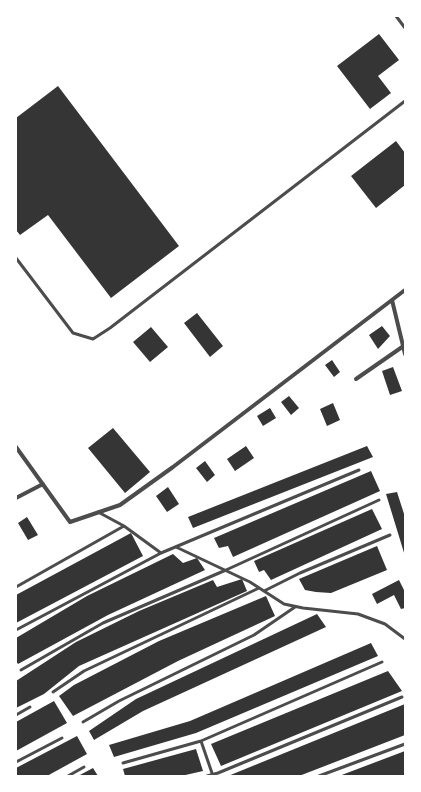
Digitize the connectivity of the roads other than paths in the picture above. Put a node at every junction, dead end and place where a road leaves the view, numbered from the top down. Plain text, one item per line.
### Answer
1 (396, 16) edge
2 (405, 28) edge
3 (405, 101) edge
4 (16, 258) edge
5 (405, 290) edge
6 (392, 300) junction
7 (404, 346) edge
8 (405, 354) edge
9 (356, 379) dead end
10 (16, 447) edge
11 (359, 470) dead end
12 (43, 484) junction
13 (16, 498) edge
14 (379, 500) dead end
15 (98, 512) junction
16 (124, 526) junction
17 (390, 535) dead end
18 (176, 547) junction
19 (161, 553) junction
20 (226, 570) junction
21 (16, 587) edge
22 (259, 588) junction
23 (264, 591) junction
24 (295, 607) junction
25 (16, 630) edge
26 (405, 638) edge
27 (382, 662) dead end
28 (21, 670) dead end
29 (53, 692) dead end
30 (402, 697) dead end
31 (30, 707) dead end
32 (16, 715) edge
33 (83, 722) dead end
34 (62, 738) dead end
35 (201, 741) junction
36 (405, 744) edge
37 (16, 762) edge
38 (123, 763) dead end
39 (84, 767) dead end
40 (212, 775) edge
41 (68, 776) edge
42 (206, 776) edge
43 (319, 776) edge

1 - 2 lane
3 - 4 lane
5 - 6 street
6 - 7 street
6 - 15 street
7 - 8 street
7 - 9 street
10 - 12 street
11 - 18 lane
12 - 13 street
12 - 15 street
14 - 20 lane
15 - 16 lane
16 - 19 lane
16 - 21 lane
17 - 23 lane
18 - 19 lane
18 - 20 lane
19 - 25 lane
20 - 22 lane
20 - 28 lane
22 - 23 lane
22 - 29 lane
23 - 24 lane
24 - 26 lane
24 - 33 lane
27 - 35 lane
30 - 40 lane
31 - 32 lane
34 - 37 lane
35 - 38 lane
35 - 40 lane
36 - 43 lane
39 - 41 lane
40 - 42 lane

